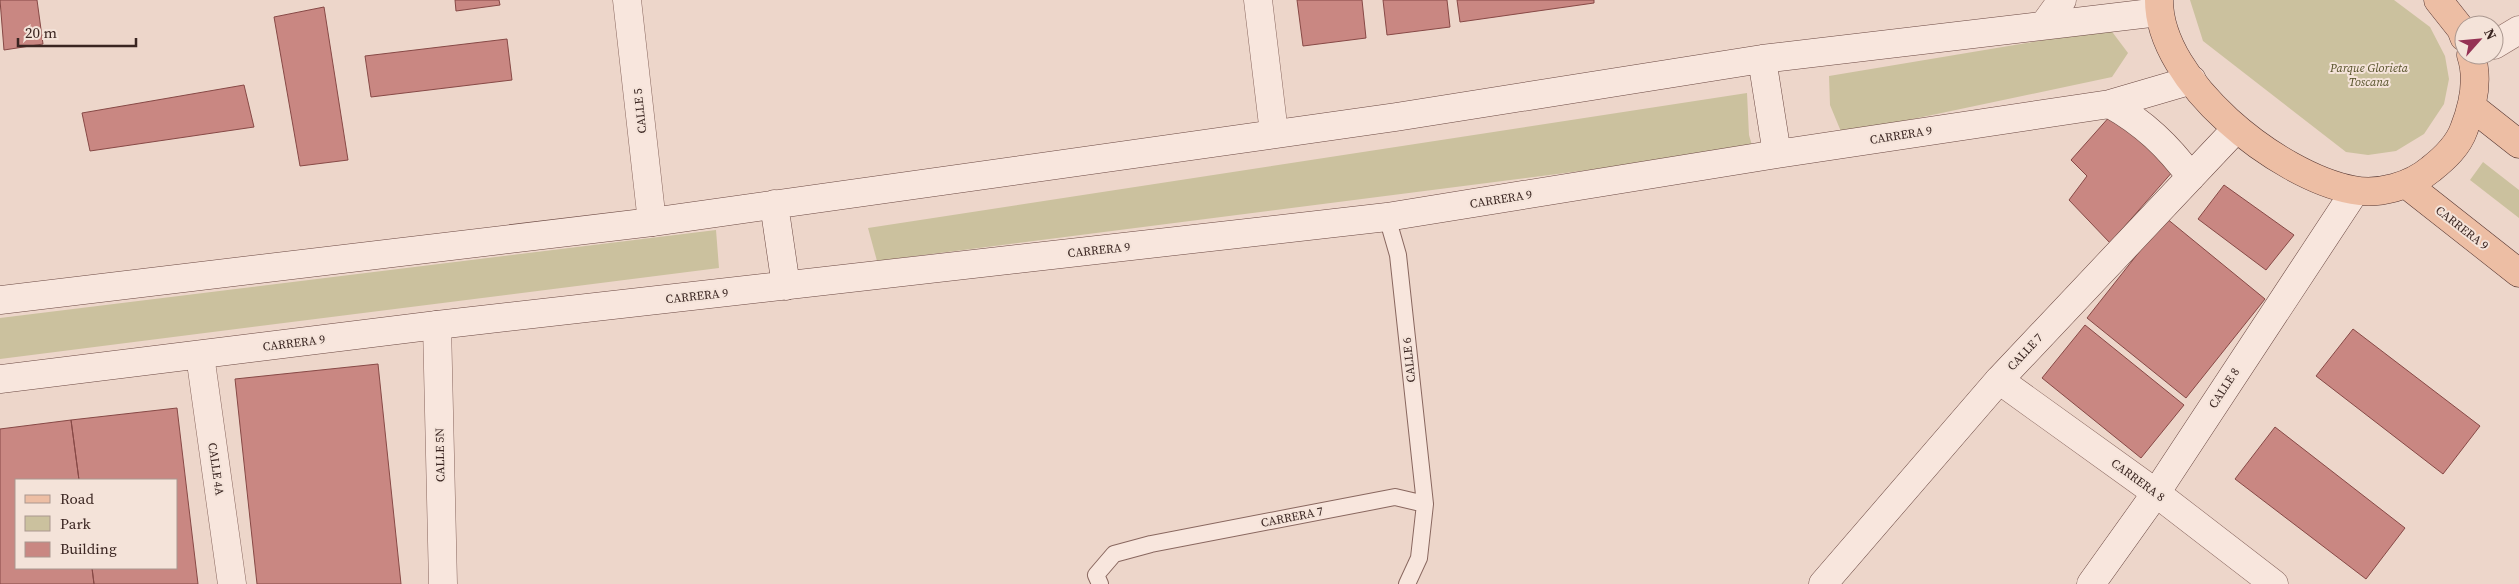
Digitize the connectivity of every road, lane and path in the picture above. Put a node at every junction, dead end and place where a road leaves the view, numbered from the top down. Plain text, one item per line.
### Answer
1 (627, 0) edge
2 (1258, 0) edge
3 (2062, 0) edge
4 (2438, 0) edge
5 (2159, 6) edge
6 (2454, 20) edge
7 (2044, 25) junction
8 (2519, 30) edge
9 (2504, 37) edge
10 (1762, 59) junction
11 (2476, 65) edge
12 (2192, 80) junction
13 (2110, 104) junction
14 (2472, 107) junction
15 (2236, 129) junction
16 (1274, 133) junction
17 (2519, 144) edge
18 (1777, 154) junction
19 (2192, 177) junction
20 (2406, 184) junction
21 (2354, 191) junction
22 (774, 204) junction
23 (1387, 217) junction
24 (652, 222) junction
25 (2519, 273) edge
26 (786, 286) junction
27 (0, 300) edge
28 (437, 325) junction
29 (200, 355) junction
30 (0, 379) edge
31 (2000, 380) junction
32 (2156, 493) junction
33 (1425, 504) junction
34 (232, 584) edge
35 (443, 584) edge
36 (1100, 584) edge
37 (1407, 584) edge
38 (1824, 584) edge
39 (2091, 584) edge
40 (2274, 584) edge

1 - 24 main road, CALLE 5
2 - 16 main road
3 - 7 main road
4 - 6 main road
5 - 7 main road
5 - 12 main road
7 - 10 main road
8 - 9 main road
10 - 16 main road
10 - 18 main road
11 - 14 main road
12 - 13 main road, CARRERA 9
12 - 15 main road
13 - 18 main road, CARRERA 9
13 - 19 main road
14 - 17 main road
14 - 20 main road
15 - 19 main road, CALLE 7
15 - 21 main road
16 - 22 main road
18 - 23 main road, CARRERA 9
19 - 31 main road, CALLE 7
20 - 21 main road
20 - 25 main road, CARRERA 9
21 - 32 main road, CALLE 8
22 - 24 main road
22 - 26 main road
23 - 26 main road, CARRERA 9
23 - 33 lane, CALLE 6
24 - 27 main road
26 - 28 main road, CARRERA 9
28 - 29 main road, CARRERA 9
28 - 35 main road, CALLE 5N
29 - 30 main road, CARRERA 9
29 - 34 main road, CALLE 4A
31 - 32 main road, CARRERA 8
31 - 38 main road, CALLE 7
32 - 39 main road, CALLE 8
32 - 40 main road, CARRERA 8
33 - 36 lane, CARRERA 7
33 - 37 lane

